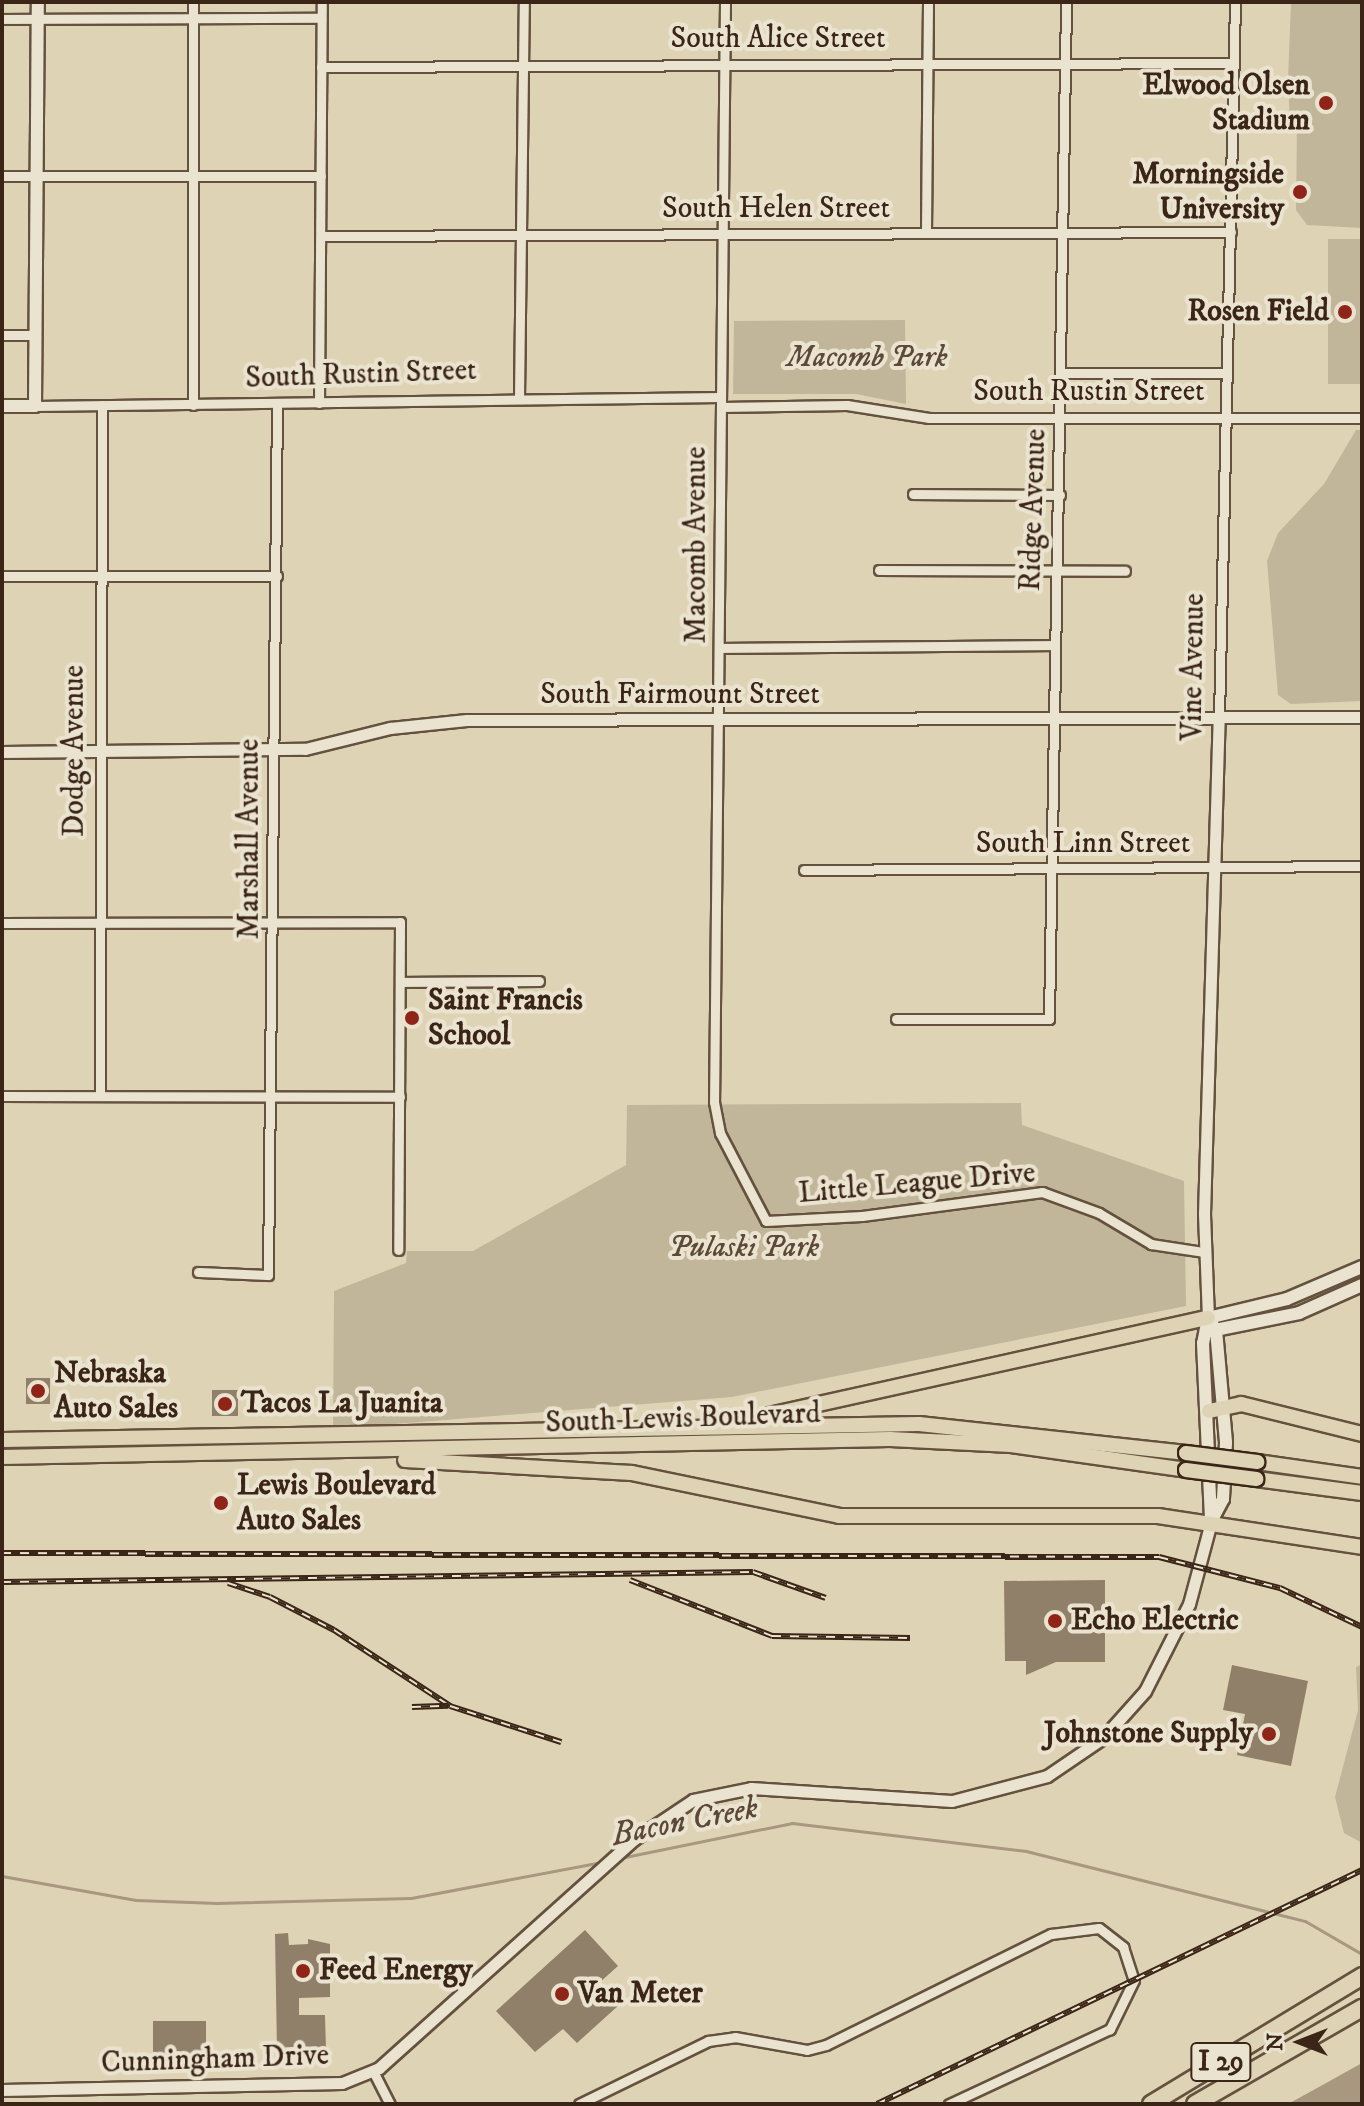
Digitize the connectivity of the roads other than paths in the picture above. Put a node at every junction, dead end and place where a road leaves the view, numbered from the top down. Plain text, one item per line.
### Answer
1 (38, 2) edge
2 (193, 2) edge
3 (322, 2) edge
4 (524, 2) edge
5 (725, 2) edge
6 (928, 2) edge
7 (1066, 2) edge
8 (1235, 2) edge
9 (193, 17) junction
10 (321, 18) junction
11 (2, 19) edge
12 (38, 19) junction
13 (1065, 62) junction
14 (523, 63) junction
15 (928, 63) junction
16 (1234, 63) junction
17 (724, 64) junction
18 (321, 67) junction
19 (35, 175) junction
20 (2, 176) edge
21 (321, 176) junction
22 (194, 178) junction
23 (1064, 231) junction
24 (926, 232) junction
25 (1231, 232) junction
26 (721, 233) junction
27 (521, 234) junction
28 (321, 236) junction
29 (2, 335) edge
30 (36, 335) junction
31 (1062, 373) junction
32 (1226, 373) junction
33 (519, 397) junction
34 (721, 402) junction
35 (319, 403) junction
36 (277, 404) junction
37 (102, 405) junction
38 (193, 405) junction
39 (2, 406) edge
40 (35, 406) junction
41 (1225, 418) junction
42 (1362, 418) edge
43 (1061, 419) junction
44 (913, 494) dead end
45 (1060, 495) junction
46 (1056, 569) junction
47 (879, 570) dead end
48 (1125, 571) dead end
49 (2, 576) edge
50 (102, 576) junction
51 (277, 576) junction
52 (1055, 645) junction
53 (720, 648) junction
54 (1362, 717) edge
55 (1055, 718) junction
56 (1219, 718) junction
57 (719, 719) junction
58 (273, 750) junction
59 (101, 751) junction
60 (2, 752) edge
61 (1362, 866) edge
62 (1215, 867) junction
63 (1051, 868) junction
64 (804, 870) dead end
65 (100, 922) junction
66 (274, 922) junction
67 (2, 923) edge
68 (539, 981) dead end
69 (400, 982) junction
70 (896, 1019) dead end
71 (2, 1096) edge
72 (100, 1096) junction
73 (271, 1097) junction
74 (400, 1097) junction
75 (766, 1221) joint
76 (398, 1250) dead end
77 (1204, 1252) junction
78 (1362, 1267) edge
79 (198, 1272) dead end
80 (1362, 1285) edge
81 (1209, 1327) junction
82 (1223, 1403) junction
83 (1209, 1411) junction
84 (692, 1427) junction
85 (1362, 1434) edge
86 (2, 1440) edge
87 (317, 1455) junction
88 (2, 1457) edge
89 (1362, 1477) edge
90 (1362, 1493) edge
91 (1211, 1522) junction
92 (1362, 1547) edge
93 (1362, 1976) edge
94 (1362, 2008) edge
95 (373, 2071) junction
96 (2, 2090) edge
97 (390, 2104) edge
98 (579, 2104) edge
99 (949, 2104) edge
100 (1151, 2104) edge
101 (1195, 2104) edge

1 - 12 main road
2 - 9 street
3 - 10 street
4 - 14 street
5 - 17 street, Macomb Avenue
6 - 15 street
7 - 13 street, Ridge Avenue
8 - 16 street, Vine Avenue
9 - 10 street
9 - 12 street
9 - 22 street
10 - 18 street
11 - 12 street
12 - 19 main road
13 - 15 street, South Alice Street
13 - 16 street, South Alice Street
13 - 23 street, Ridge Avenue
14 - 17 street, South Alice Street
14 - 18 street, South Alice Street
14 - 27 street
15 - 17 street, South Alice Street
15 - 24 street
16 - 25 street, Vine Avenue
17 - 26 street, Macomb Avenue
18 - 21 street
19 - 20 street
19 - 22 street
19 - 30 main road
21 - 22 street
21 - 28 street
22 - 38 street
23 - 24 street, South Helen Street
23 - 25 street, South Helen Street
23 - 31 street, Ridge Avenue
24 - 26 street, South Helen Street
25 - 32 street, Vine Avenue
26 - 27 street, South Helen Street
26 - 34 street, Macomb Avenue
27 - 28 street, South Helen Street
27 - 33 street
28 - 35 street
29 - 30 street
30 - 40 main road
31 - 32 street
31 - 43 street, Ridge Avenue
32 - 41 street, Vine Avenue
33 - 34 street, South Rustin Street
33 - 35 street, South Rustin Street
34 - 43 street, South Rustin Street
34 - 53 street, Macomb Avenue
35 - 36 street, South Rustin Street
36 - 38 street, South Rustin Street
36 - 51 street, Marshall Avenue
37 - 38 street, South Rustin Street
37 - 40 street, South Rustin Street
37 - 50 street, Dodge Avenue
39 - 40 main road, South Rustin Street
41 - 42 street, South Rustin Street
41 - 43 street, South Rustin Street
41 - 56 street, Vine Avenue
43 - 45 street, Ridge Avenue
44 - 45 street
45 - 46 street, Ridge Avenue
46 - 47 street
46 - 48 street
46 - 52 street, Ridge Avenue
49 - 50 street
50 - 51 street
50 - 59 street, Dodge Avenue
51 - 58 street, Marshall Avenue
52 - 53 street
52 - 55 street, Ridge Avenue
53 - 57 street, Macomb Avenue
54 - 56 street, South Fairmount Street
55 - 56 street, South Fairmount Street
55 - 57 street, South Fairmount Street
55 - 63 street, Ridge Avenue
56 - 62 street, Vine Avenue
57 - 58 street, South Fairmount Street
57 - 75 street, Macomb Avenue
58 - 59 street, South Fairmount Street
58 - 66 street, Marshall Avenue
59 - 60 street, South Fairmount Street
59 - 65 street, Dodge Avenue
61 - 62 street, South Linn Street
62 - 63 street, South Linn Street
62 - 77 street, Vine Avenue
63 - 64 street, South Linn Street
63 - 70 street, Ridge Avenue
65 - 66 street
65 - 67 street
65 - 72 street, Dodge Avenue
66 - 69 street
66 - 73 street, Marshall Avenue
68 - 69 street
69 - 74 street
71 - 72 street
72 - 73 street
73 - 74 street
73 - 79 street, Marshall Avenue
74 - 76 street
75 - 77 street, Little League Drive
77 - 81 street, Vine Avenue
78 - 81 main road
80 - 81 main road
81 - 82 main road
81 - 83 main road, Cunningham Drive
81 - 84 main road
82 - 83 main road
82 - 85 main road
82 - 91 main road
83 - 91 main road, Cunningham Drive
84 - 86 main road, South Lewis Boulevard
84 - 89 main road, South Lewis Boulevard, bridge
87 - 88 main road, South Lewis Boulevard
87 - 90 main road, South Lewis Boulevard, bridge
87 - 91 main road
91 - 92 main road
91 - 95 street, Cunningham Drive
93 - 100 highway, I 29
94 - 101 highway, I 29
95 - 96 street, Cunningham Drive
95 - 97 street
98 - 99 street

